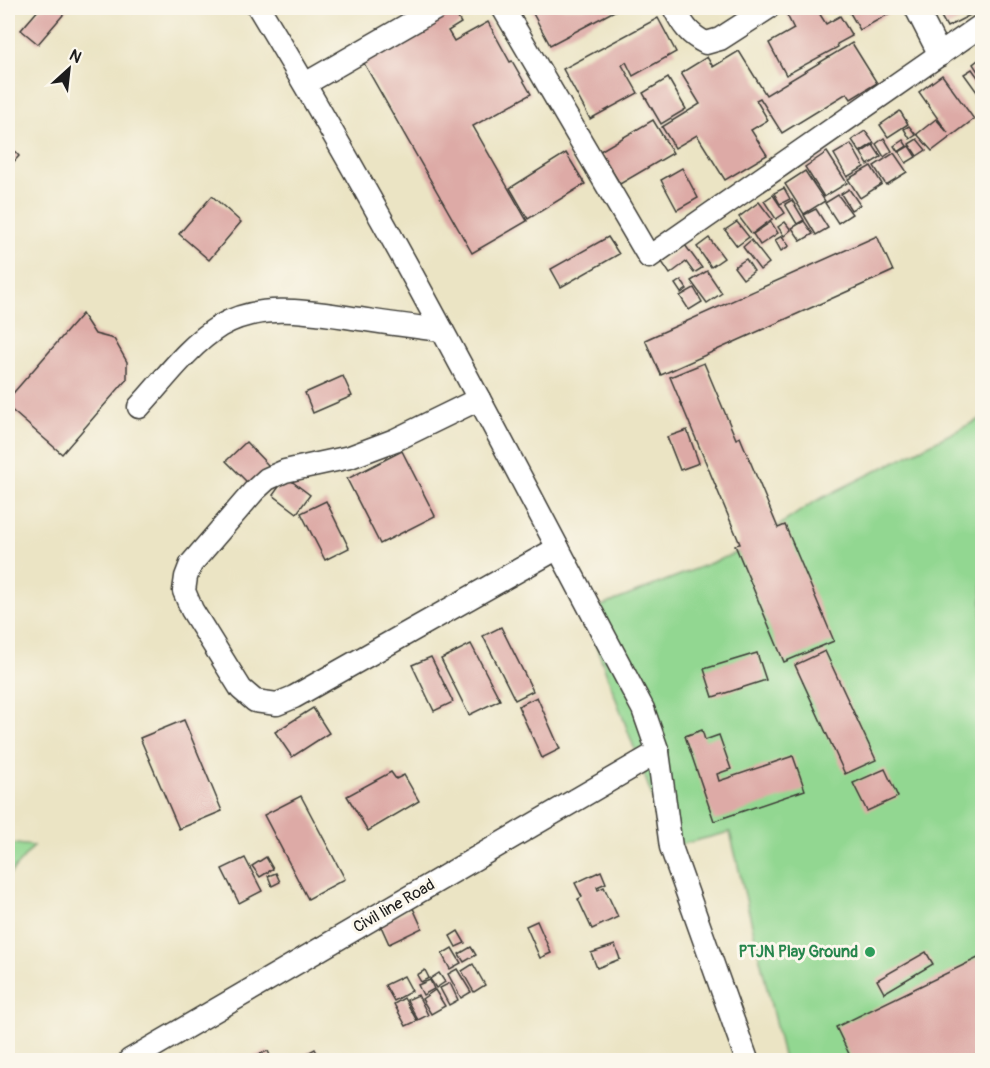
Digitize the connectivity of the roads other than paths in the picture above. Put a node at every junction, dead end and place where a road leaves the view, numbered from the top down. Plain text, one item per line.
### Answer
1 (259, 8) edge
2 (437, 8) edge
3 (503, 8) edge
4 (674, 8) edge
5 (768, 8) edge
6 (916, 8) edge
7 (982, 25) edge
8 (940, 55) junction
9 (305, 84) junction
10 (442, 330) junction
11 (479, 399) junction
12 (139, 407) dead end
13 (558, 548) junction
14 (658, 752) junction
15 (130, 1060) edge
16 (747, 1060) edge

1 - 9 street
2 - 9 street
3 - 8 street
4 - 5 street
6 - 8 street
7 - 8 street
9 - 10 street
10 - 11 street
10 - 12 street
11 - 13 street
11 - 13 street
13 - 14 street
14 - 15 street, Civil line Road
14 - 16 street

